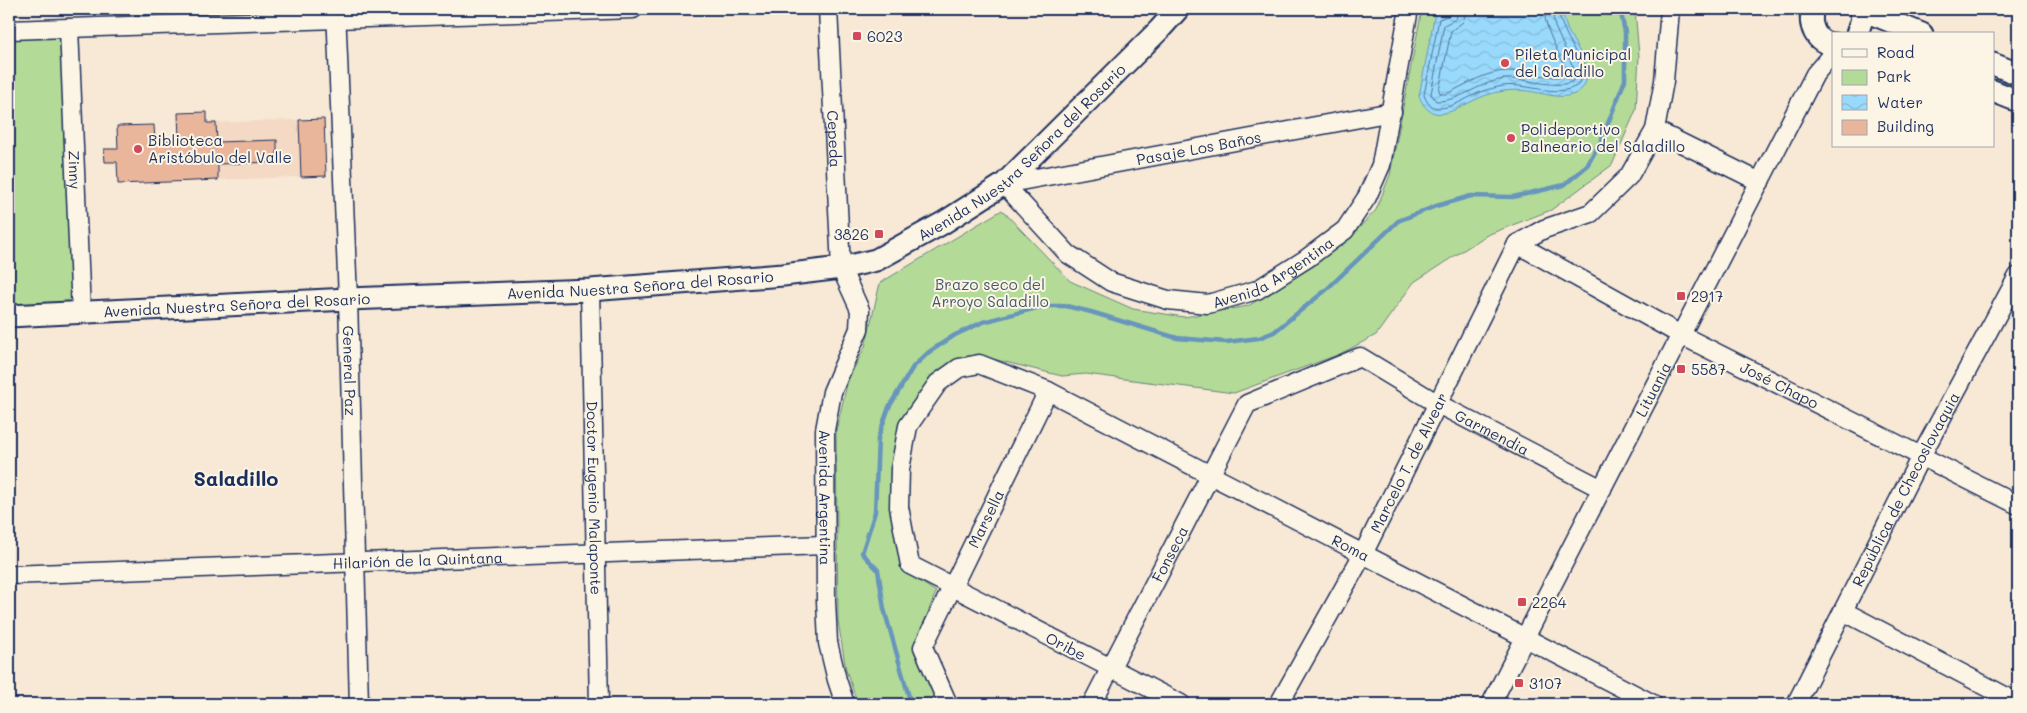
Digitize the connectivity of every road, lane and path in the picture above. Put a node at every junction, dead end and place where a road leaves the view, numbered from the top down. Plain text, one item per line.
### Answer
1 (633, 9) edge
2 (828, 9) edge
3 (1176, 9) edge
4 (1409, 9) edge
5 (1670, 9) edge
6 (1860, 9) edge
7 (1809, 12) edge
8 (336, 14) edge
9 (69, 28) junction
10 (9, 30) edge
11 (1858, 32) edge
12 (1917, 32) edge
13 (1829, 45) edge
14 (1994, 64) edge
15 (2018, 74) edge
16 (1994, 91) edge
17 (2018, 101) edge
18 (1392, 112) junction
19 (1655, 130) junction
20 (1760, 182) junction
21 (1004, 184) junction
22 (1517, 244) junction
23 (841, 268) junction
24 (2018, 276) edge
25 (590, 290) junction
26 (348, 298) junction
27 (81, 313) junction
28 (9, 316) edge
29 (1681, 335) junction
30 (1360, 357) joint
31 (1048, 391) junction
32 (1438, 404) junction
33 (1922, 456) junction
34 (1210, 475) junction
35 (1602, 489) junction
36 (2018, 505) edge
37 (825, 545) junction
38 (596, 553) junction
39 (1363, 554) junction
40 (355, 562) junction
41 (9, 575) edge
42 (952, 588) junction
43 (1843, 611) junction
44 (1525, 638) junction
45 (1110, 669) junction
46 (2018, 703) edge
47 (359, 704) edge
48 (599, 704) edge
49 (845, 704) edge
50 (948, 704) edge
51 (1092, 704) edge
52 (1181, 704) edge
53 (1279, 704) edge
54 (1491, 704) edge
55 (1653, 704) edge
56 (1796, 704) edge

1 - 8 street
2 - 23 street, Cepeda
3 - 21 street, Avenida Nuestra Señora del Rosario
4 - 18 street, Avenida Argentina
5 - 19 street
6 - 11 street
6 - 12 street
7 - 13 street
8 - 9 street
8 - 26 street, General Paz
9 - 10 street
9 - 27 street, Zinny
13 - 20 street, Lituania
14 - 15 street
16 - 17 street
18 - 21 street, Pasaje Los Baños
18 - 21 street, Avenida Argentina
19 - 20 street
19 - 22 street
20 - 29 street, Lituania
21 - 23 street, Avenida Nuestra Señora del Rosario
22 - 29 street, José Chapo
22 - 32 street, Marcelo T. de Alvear
23 - 25 street, Avenida Nuestra Señora del Rosario
23 - 37 street, Avenida Argentina
24 - 33 street, República de Checoslovaquia
25 - 26 street, Avenida Nuestra Señora del Rosario
25 - 38 street, Doctor Eugenio Malaponte
26 - 27 street, Avenida Nuestra Señora del Rosario
26 - 40 street, General Paz
27 - 28 street, Avenida Nuestra Señora del Rosario
29 - 33 street, José Chapo
29 - 35 street, Lituania
30 - 32 street, Garmendia
30 - 34 street, Fonseca
31 - 34 street, Roma
31 - 42 street, Marsella
31 - 42 street, Oribe
32 - 35 street, Garmendia
32 - 39 street, Marcelo T. de Alvear
33 - 36 street, José Chapo
33 - 43 street, República de Checoslovaquia
34 - 39 street, Roma
34 - 45 street, Fonseca
35 - 44 street, Lituania
37 - 38 street, Hilarión de la Quintana
37 - 49 street, Avenida Argentina
38 - 40 street, Hilarión de la Quintana
38 - 48 street, Doctor Eugenio Malaponte
39 - 44 street, Roma
39 - 53 street, Marcelo T. de Alvear
40 - 41 street, Hilarión de la Quintana
40 - 47 street, General Paz
42 - 45 street, Oribe
42 - 50 street, Marsella
43 - 46 street
43 - 56 street, República de Checoslovaquia
44 - 54 street, Lituania
44 - 55 street, Roma
45 - 51 street, Fonseca
45 - 52 street, Oribe

